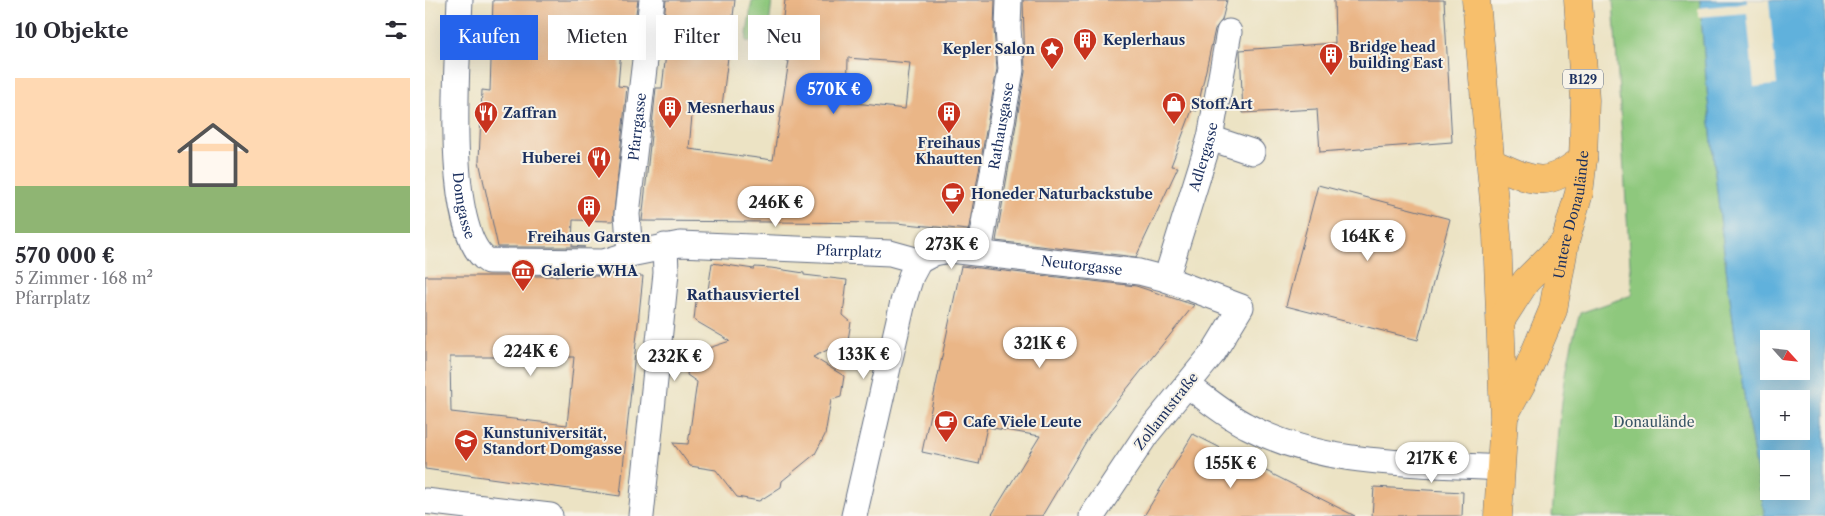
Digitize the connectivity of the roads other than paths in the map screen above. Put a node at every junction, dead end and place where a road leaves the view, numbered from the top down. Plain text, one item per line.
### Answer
1 (460, 0) edge
2 (653, 0) edge
3 (1009, 0) edge
4 (1476, 0) edge
5 (1578, 0) edge
6 (1229, 32) dead end
7 (1210, 138) junction
8 (1252, 152) dead end
9 (1583, 159) junction
10 (1491, 164) junction
11 (1565, 242) junction
12 (665, 246) junction
13 (979, 252) junction
14 (630, 254) junction
15 (919, 261) junction
16 (1166, 279) junction
17 (1241, 307) joint
18 (1501, 320) junction
19 (1187, 384) junction
20 (1503, 418) junction
21 (1501, 468) junction
22 (425, 501) edge
23 (550, 516) edge
24 (641, 516) edge
25 (854, 516) edge
26 (1092, 516) edge
27 (1498, 516) edge

1 - 14 street, Domgasse
2 - 14 street, Pfarrgasse
3 - 13 street, Rathausgasse
4 - 10 main road, Untere Donaulände
5 - 9 main road, Untere Donaulände / B129
6 - 7 street, Adlergasse
7 - 8 street
7 - 16 street, Adlergasse
9 - 10 main road
9 - 11 main road, Untere Donaulände
10 - 18 main road, Untere Donaulände
11 - 18 main road
11 - 20 main road, Untere Donaulände
12 - 14 street, Pfarrplatz
12 - 15 street, Pfarrplatz
12 - 24 street
13 - 15 street, Neutorgasse
13 - 16 street, Neutorgasse
15 - 25 street
16 - 17 street, Neutorgasse
17 - 19 street, Zollamtstraße
18 - 20 main road, Untere Donaulände
19 - 21 street
19 - 26 street, Zollamtstraße
20 - 21 main road, Untere Donaulände
21 - 27 main road, Untere Donaulände
22 - 23 street

